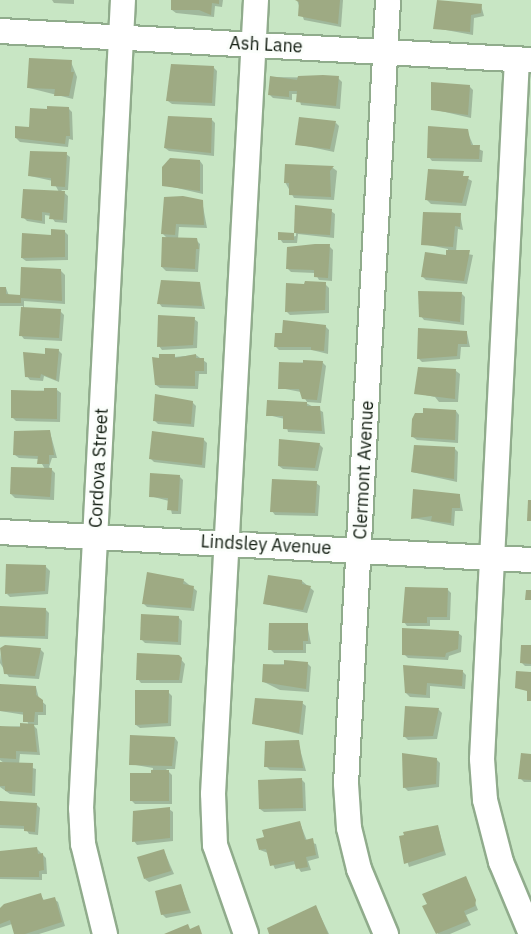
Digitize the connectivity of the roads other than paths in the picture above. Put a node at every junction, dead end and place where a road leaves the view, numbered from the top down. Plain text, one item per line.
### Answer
1 (123, 0) edge
2 (256, 0) edge
3 (388, 0) edge
4 (0, 31) edge
5 (121, 36) junction
6 (254, 44) junction
7 (386, 51) junction
8 (524, 60) edge
9 (0, 532) edge
10 (96, 536) junction
11 (226, 544) junction
12 (360, 550) junction
13 (490, 557) junction
14 (531, 560) edge
15 (105, 934) edge
16 (246, 934) edge
17 (386, 934) edge
18 (531, 934) edge

1 - 5 street, Cordova Street
2 - 6 street
3 - 7 street, Clermont Avenue
4 - 5 street, Ash Lane
5 - 6 street, Ash Lane
5 - 10 street, Cordova Street
6 - 7 street, Ash Lane
6 - 11 street
7 - 8 street, Ash Lane
7 - 12 street, Clermont Avenue
8 - 13 street
9 - 10 street, Lindsley Avenue
10 - 11 street, Lindsley Avenue
10 - 15 street, Cordova Street
11 - 12 street, Lindsley Avenue
11 - 16 street
12 - 13 street, Lindsley Avenue
12 - 17 street, Clermont Avenue
13 - 14 street, Lindsley Avenue
13 - 18 street

